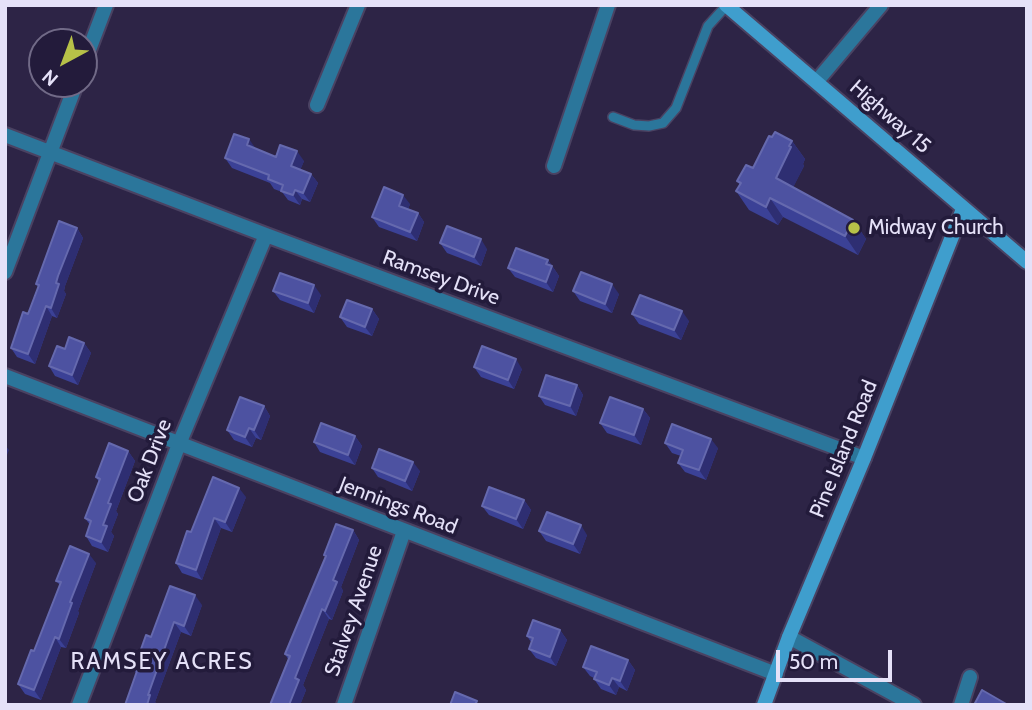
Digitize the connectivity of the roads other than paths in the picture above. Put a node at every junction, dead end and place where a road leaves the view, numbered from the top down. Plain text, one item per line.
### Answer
1 (106, 5) edge
2 (358, 5) edge
3 (608, 5) edge
4 (881, 5) edge
5 (726, 6) edge
6 (97, 28) edge
7 (817, 81) junction
8 (71, 98) edge
9 (317, 105) dead end
10 (613, 117) dead end
11 (5, 135) edge
12 (50, 152) junction
13 (554, 166) dead end
14 (963, 209) junction
15 (266, 235) junction
16 (1027, 262) edge
17 (5, 272) edge
18 (5, 376) edge
19 (179, 444) junction
20 (864, 458) junction
21 (404, 531) junction
22 (789, 637) junction
23 (776, 674) junction
24 (970, 677) dead end
25 (79, 705) edge
26 (344, 705) edge
27 (764, 705) edge
28 (914, 705) edge
29 (961, 705) edge

1 - 6 street
2 - 9 street
3 - 13 street
4 - 7 street
5 - 7 street, Highway 15
5 - 10 lane
7 - 14 street, Highway 15
8 - 12 street
11 - 12 street, Ramsey Drive
12 - 15 street, Ramsey Drive
12 - 17 street
14 - 16 street, Highway 15
14 - 20 street, Pine Island Road
15 - 19 street, Oak Drive
15 - 20 street, Ramsey Drive
18 - 19 street, Jennings Road
19 - 21 street, Jennings Road
19 - 25 street, Oak Drive
20 - 22 street, Pine Island Road
21 - 23 street, Jennings Road
21 - 26 street, Stalvey Avenue
22 - 23 street, Pine Island Road
22 - 28 street
23 - 27 street, Pine Island Road
24 - 29 street

